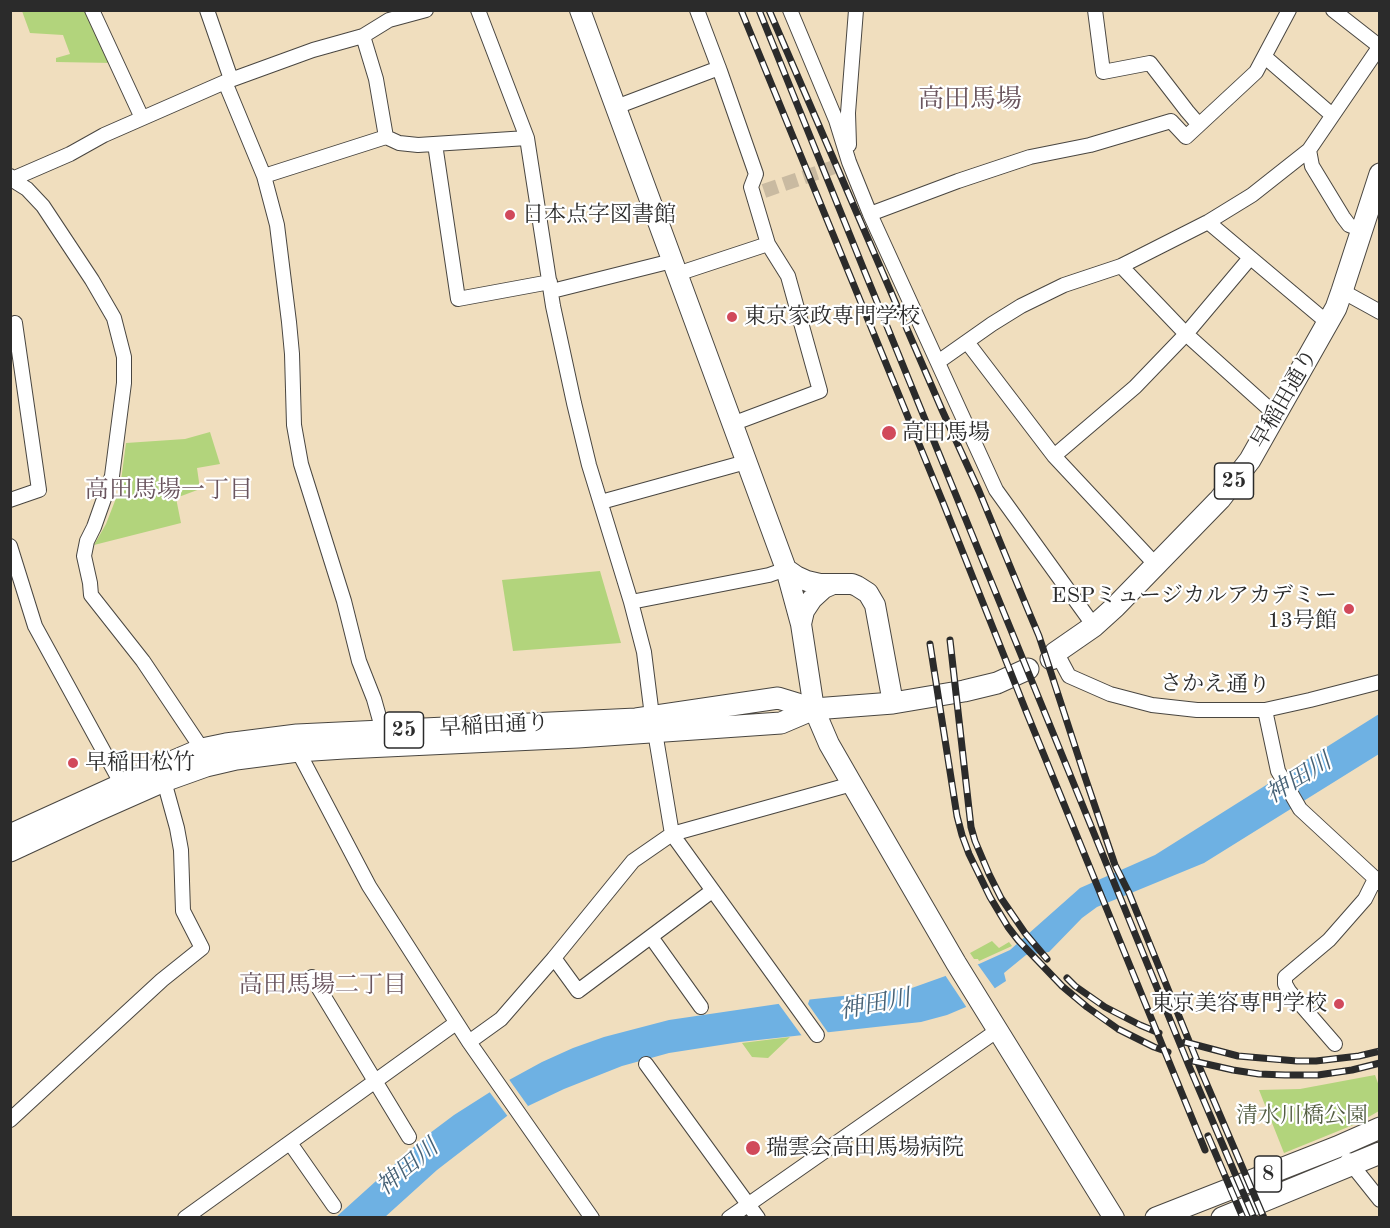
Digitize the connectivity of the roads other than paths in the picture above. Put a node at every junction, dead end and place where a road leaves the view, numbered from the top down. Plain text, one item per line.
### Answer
1 (92, 10) edge
2 (207, 10) edge
3 (426, 10) edge
4 (478, 10) edge
5 (580, 10) edge
6 (697, 10) edge
7 (790, 10) edge
8 (856, 10) edge
9 (1095, 10) edge
10 (1289, 10) edge
11 (1333, 10) edge
12 (363, 36) junction
13 (1379, 46) edge
14 (1265, 57) junction
15 (719, 68) junction
16 (228, 80) junction
17 (616, 107) junction
18 (1332, 115) junction
19 (142, 118) junction
20 (1199, 125) junction
21 (386, 138) junction
22 (527, 138) junction
23 (435, 144) junction
24 (1309, 150) junction
25 (847, 156) junction
26 (1380, 174) edge
27 (264, 176) junction
28 (11, 178) edge
29 (870, 214) junction
30 (1208, 222) junction
31 (1362, 230) junction
32 (768, 244) junction
33 (1250, 258) junction
34 (1121, 266) junction
35 (675, 267) junction
36 (551, 287) junction
37 (1342, 291) junction
38 (1380, 312) edge
39 (15, 322) dead end
40 (1328, 323) junction
41 (1186, 334) junction
42 (967, 342) junction
43 (938, 362) junction
44 (1276, 415) junction
45 (732, 424) junction
46 (1054, 456) junction
47 (746, 462) junction
48 (10, 500) edge
49 (601, 502) junction
50 (10, 546) edge
51 (1156, 565) junction
52 (786, 568) junction
53 (833, 584) junction
54 (631, 602) junction
55 (801, 624) junction
56 (1095, 626) junction
57 (1055, 660) joint
58 (1028, 669) dead end
59 (1380, 682) edge
60 (893, 703) junction
61 (814, 710) junction
62 (1265, 710) junction
63 (653, 724) junction
64 (383, 731) junction
65 (298, 743) junction
66 (202, 749) junction
67 (164, 781) junction
68 (121, 783) junction
69 (852, 784) junction
70 (672, 834) junction
71 (10, 835) edge
72 (10, 851) edge
73 (1377, 881) edge
74 (712, 891) junction
75 (651, 937) junction
76 (554, 958) junction
77 (312, 977) dead end
78 (701, 1007) dead end
79 (456, 1023) junction
80 (998, 1030) junction
81 (817, 1035) dead end
82 (469, 1042) junction
83 (1335, 1044) dead end
84 (646, 1064) dead end
85 (375, 1082) junction
86 (10, 1120) edge
87 (1380, 1128) edge
88 (408, 1137) dead end
89 (290, 1143) junction
90 (1337, 1147) junction
91 (1380, 1153) edge
92 (1352, 1165) junction
93 (1380, 1200) edge
94 (748, 1204) junction
95 (334, 1206) dead end
96 (185, 1218) edge
97 (592, 1218) edge
98 (729, 1218) edge
99 (758, 1218) edge
100 (1113, 1218) edge
101 (1156, 1218) edge
102 (1222, 1218) edge

1 - 19 street
2 - 16 street
3 - 12 street
4 - 22 street
5 - 17 street
6 - 15 street
7 - 25 street
8 - 25 street
9 - 20 street
10 - 14 street
11 - 13 street
12 - 16 street
12 - 21 street
13 - 18 street
14 - 18 street
14 - 20 street
15 - 17 street
15 - 32 street
16 - 19 street
16 - 27 street
17 - 35 street
18 - 24 street
19 - 28 street
20 - 29 street
21 - 23 street
21 - 27 street
22 - 23 street
22 - 36 street
23 - 36 street
24 - 30 street
24 - 31 street
25 - 29 street
26 - 31 main road, 早稲田通り / 25
27 - 64 street
28 - 66 street
29 - 43 street
30 - 33 street
30 - 34 street
31 - 37 main road, 早稲田通り / 25
32 - 35 street
32 - 45 street
33 - 40 street
33 - 41 street
34 - 41 street
34 - 42 street
35 - 36 street
35 - 45 street
36 - 49 street
37 - 38 street
37 - 40 main road, 早稲田通り / 25
39 - 48 street
40 - 44 main road, 早稲田通り / 25
41 - 44 street
41 - 46 street
42 - 43 street
42 - 46 street
43 - 56 street
44 - 51 main road, 早稲田通り / 25
45 - 47 street
46 - 51 street
47 - 49 street
47 - 52 street
49 - 54 street
50 - 68 street
51 - 56 main road, 早稲田通り / 25
52 - 53 street
52 - 54 street
52 - 55 street
53 - 55 street
53 - 60 street
54 - 63 street
55 - 61 street
56 - 57 main road, 早稲田通り / 25
57 - 62 street, さかえ通り
58 - 60 main road, 早稲田通り / 25
59 - 62 street, さかえ通り
60 - 61 main road, 早稲田通り / 25
61 - 63 main road, 早稲田通り / 25
61 - 69 street
62 - 73 street
63 - 64 main road, 早稲田通り / 25
63 - 65 main road, 早稲田通り / 25
63 - 70 street
64 - 65 main road, 早稲田通り / 25
65 - 66 main road, 早稲田通り / 25
65 - 67 main road, 早稲田通り / 25
65 - 79 street
66 - 68 main road, 早稲田通り / 25
67 - 72 main road, 早稲田通り / 25
67 - 86 street
68 - 71 main road, 早稲田通り / 25
69 - 70 street
69 - 80 street
70 - 74 street
70 - 76 street
73 - 83 street
74 - 75 street
74 - 81 street
75 - 76 street
75 - 78 street
76 - 82 street
77 - 85 street
79 - 82 street
79 - 85 street
80 - 94 street
80 - 100 street
82 - 97 street
84 - 94 street
85 - 88 street
85 - 89 street
87 - 90 main road, 8
89 - 95 street
89 - 96 street
90 - 92 street
90 - 101 main road, 8
91 - 92 main road, 8
92 - 93 street
92 - 102 main road, 8
94 - 98 street
94 - 99 street

